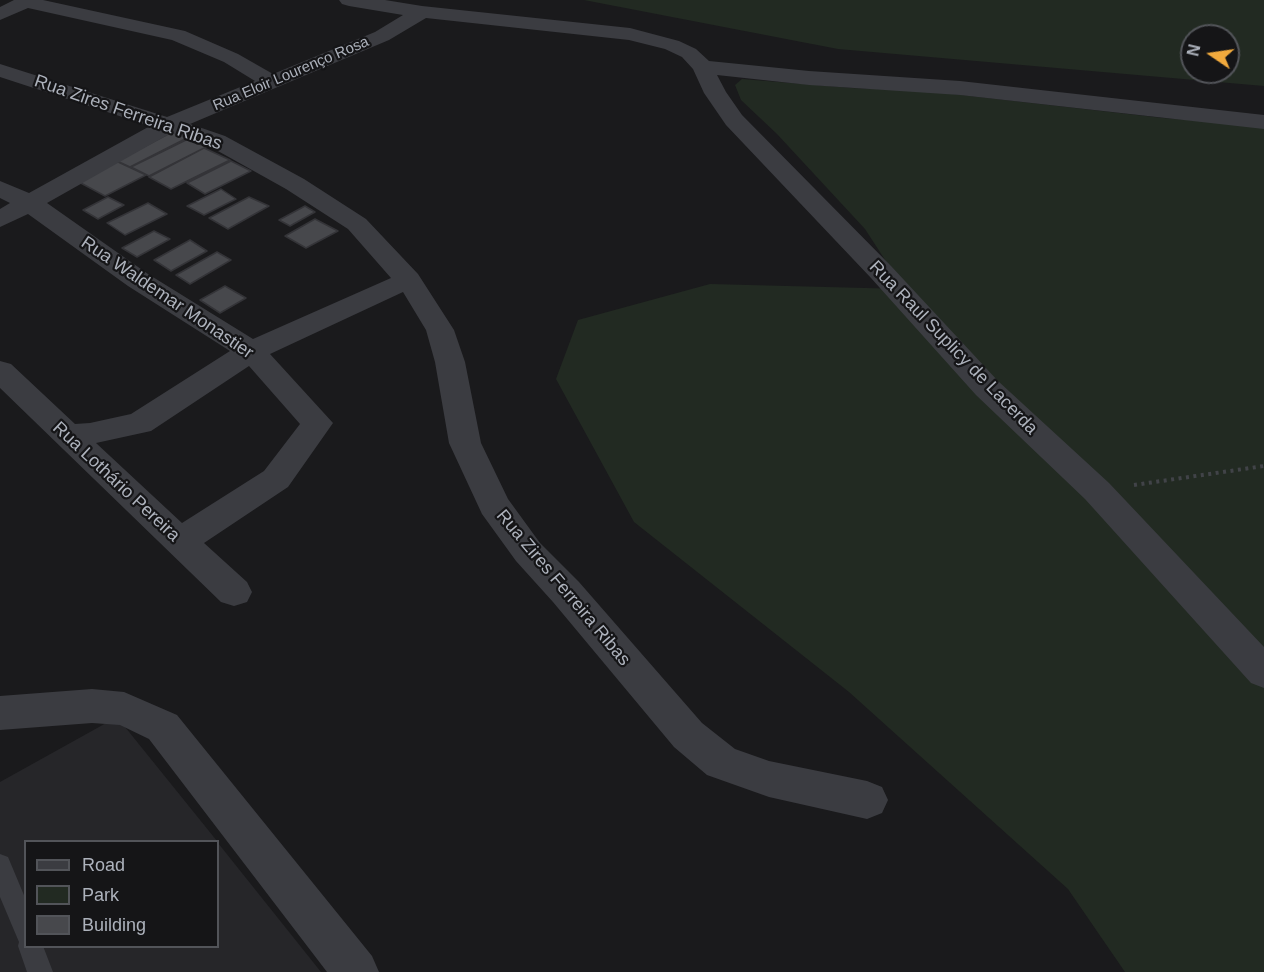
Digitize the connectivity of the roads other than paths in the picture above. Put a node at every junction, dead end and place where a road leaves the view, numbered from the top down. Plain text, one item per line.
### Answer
1 (350, 0) edge
2 (28, 1) edge
3 (422, 12) junction
4 (0, 14) edge
5 (703, 67) junction
6 (0, 70) edge
7 (271, 82) junction
8 (1264, 122) edge
9 (171, 124) junction
10 (0, 188) edge
11 (30, 203) junction
12 (0, 219) edge
13 (408, 280) junction
14 (251, 351) junction
15 (0, 371) edge
16 (66, 435) junction
17 (180, 540) junction
18 (234, 592) dead end
19 (1264, 672) edge
20 (0, 713) edge
21 (867, 800) dead end
22 (0, 865) edge
23 (8, 911) edge
24 (24, 931) edge
25 (31, 948) edge
26 (40, 972) edge
27 (356, 972) edge

1 - 3 street
2 - 4 street
2 - 7 street
3 - 5 street
3 - 7 street, Rua Eloir Lourenço Rosa
5 - 8 street
5 - 19 street, Rua Raul Suplicy de Lacerda
6 - 9 street, Rua Zires Ferreira Ribas
7 - 9 street, Rua Eloir Lourenço Rosa
9 - 11 street, Rua Eloir Lourenço Rosa
9 - 13 street, Rua Zires Ferreira Ribas
10 - 11 street, Rua Waldemar Monastier
11 - 12 street, Rua Eloir Lourenço Rosa
11 - 14 street, Rua Waldemar Monastier
13 - 14 street
13 - 21 street, Rua Zires Ferreira Ribas
14 - 16 street
14 - 17 street, Rua Waldemar Monastier
15 - 16 street, Rua Lothário Pereira
16 - 17 street, Rua Lothário Pereira
17 - 18 street, Rua Lothário Pereira
20 - 27 street
22 - 23 lane
23 - 24 lane
25 - 26 lane

